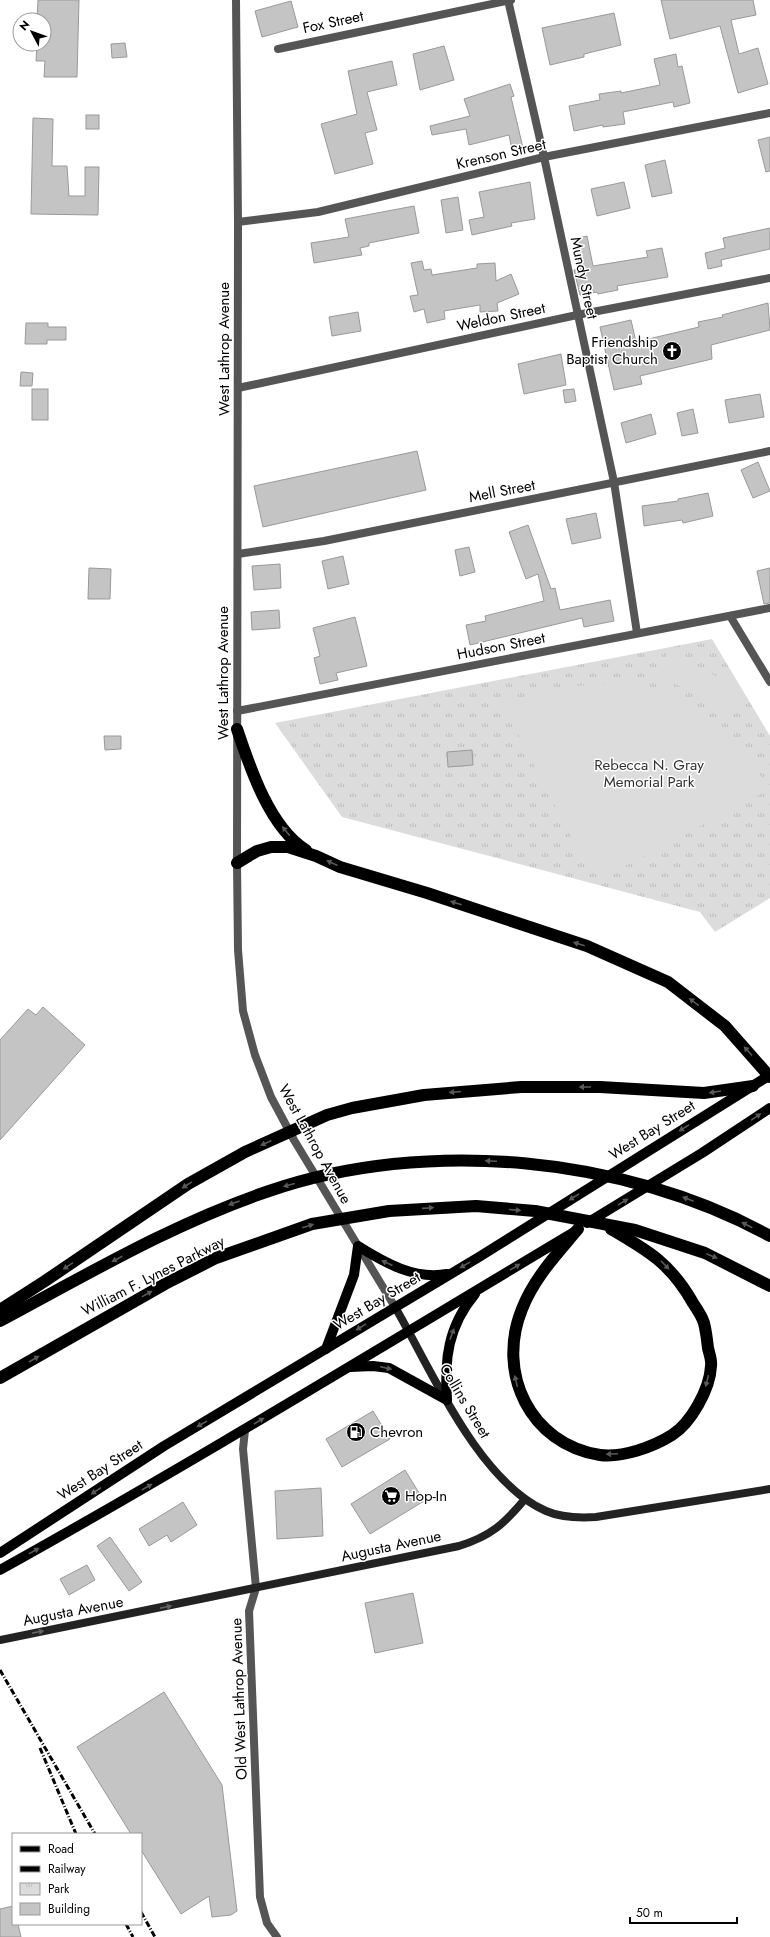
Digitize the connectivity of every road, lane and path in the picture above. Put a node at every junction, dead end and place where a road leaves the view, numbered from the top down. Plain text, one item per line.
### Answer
1 (236, 0) edge
2 (509, 0) edge
3 (278, 49) dead end
4 (770, 113) edge
5 (544, 157) junction
6 (238, 222) junction
7 (770, 278) edge
8 (577, 315) junction
9 (238, 388) junction
10 (770, 451) edge
11 (614, 482) junction
12 (238, 554) junction
13 (770, 608) edge
14 (730, 616) junction
15 (637, 633) junction
16 (770, 682) edge
17 (237, 711) junction
18 (237, 729) junction
19 (316, 856) junction
20 (237, 863) junction
21 (770, 1076) edge
22 (753, 1086) junction
23 (770, 1108) edge
24 (578, 1229) junction
25 (634, 1236) junction
26 (770, 1236) edge
27 (358, 1246) junction
28 (451, 1273) junction
29 (770, 1286) edge
30 (481, 1287) junction
31 (394, 1307) junction
32 (0, 1310) edge
33 (0, 1321) edge
34 (409, 1331) junction
35 (326, 1349) junction
36 (347, 1368) junction
37 (0, 1378) edge
38 (447, 1400) junction
39 (245, 1430) junction
40 (770, 1488) edge
41 (525, 1499) junction
42 (0, 1553) edge
43 (0, 1570) edge
44 (256, 1588) junction
45 (0, 1640) edge
46 (277, 1937) edge

1 - 6 street, West Lathrop Avenue
2 - 3 street, Fox Street
2 - 5 street, Mundy Street
4 - 5 street, Krenson Street
5 - 6 street, Krenson Street
5 - 8 street, Mundy Street
6 - 9 street, West Lathrop Avenue
7 - 8 street, Weldon Street
8 - 9 street, Weldon Street
8 - 11 street, Mundy Street
9 - 12 street, West Lathrop Avenue
10 - 11 street, Mell Street
11 - 12 street, Mell Street
11 - 15 street, Mundy Street
12 - 17 street, West Lathrop Avenue
13 - 14 street, Hudson Street
14 - 15 street, Hudson Street
14 - 16 street
15 - 17 street, Hudson Street
17 - 18 street, West Lathrop Avenue
19 -> 18 highway
18 - 20 street, West Lathrop Avenue
19 - 20 highway
21 -> 19 highway
20 - 27 street, West Lathrop Avenue
21 - 22 main road, West Bay Street
22 -> 28 main road, West Bay Street
22 -> 32 highway
24 -> 23 main road
25 -> 24 highway
30 -> 24 main road
25 -> 29 highway
37 -> 25 highway, William F. Lynes Parkway
26 -> 33 highway, William F. Lynes Parkway
28 -> 27 main road
27 - 31 street, West Lathrop Avenue
27 - 35 main road
28 - 31 main road, West Bay Street
30 - 34 main road
38 -> 30 main road
31 - 34 main road, Collins Street
31 -> 35 main road, West Bay Street
34 - 36 main road
34 - 38 main road, Collins Street
35 -> 42 main road, West Bay Street
36 -> 38 main road
39 -> 36 main road
38 - 41 main road, Collins Street
43 -> 39 main road
39 - 44 street, Old West Lathrop Avenue
40 - 41 main road
41 - 44 main road, Augusta Avenue
45 -> 44 main road, Augusta Avenue
44 - 46 street, Old West Lathrop Avenue

